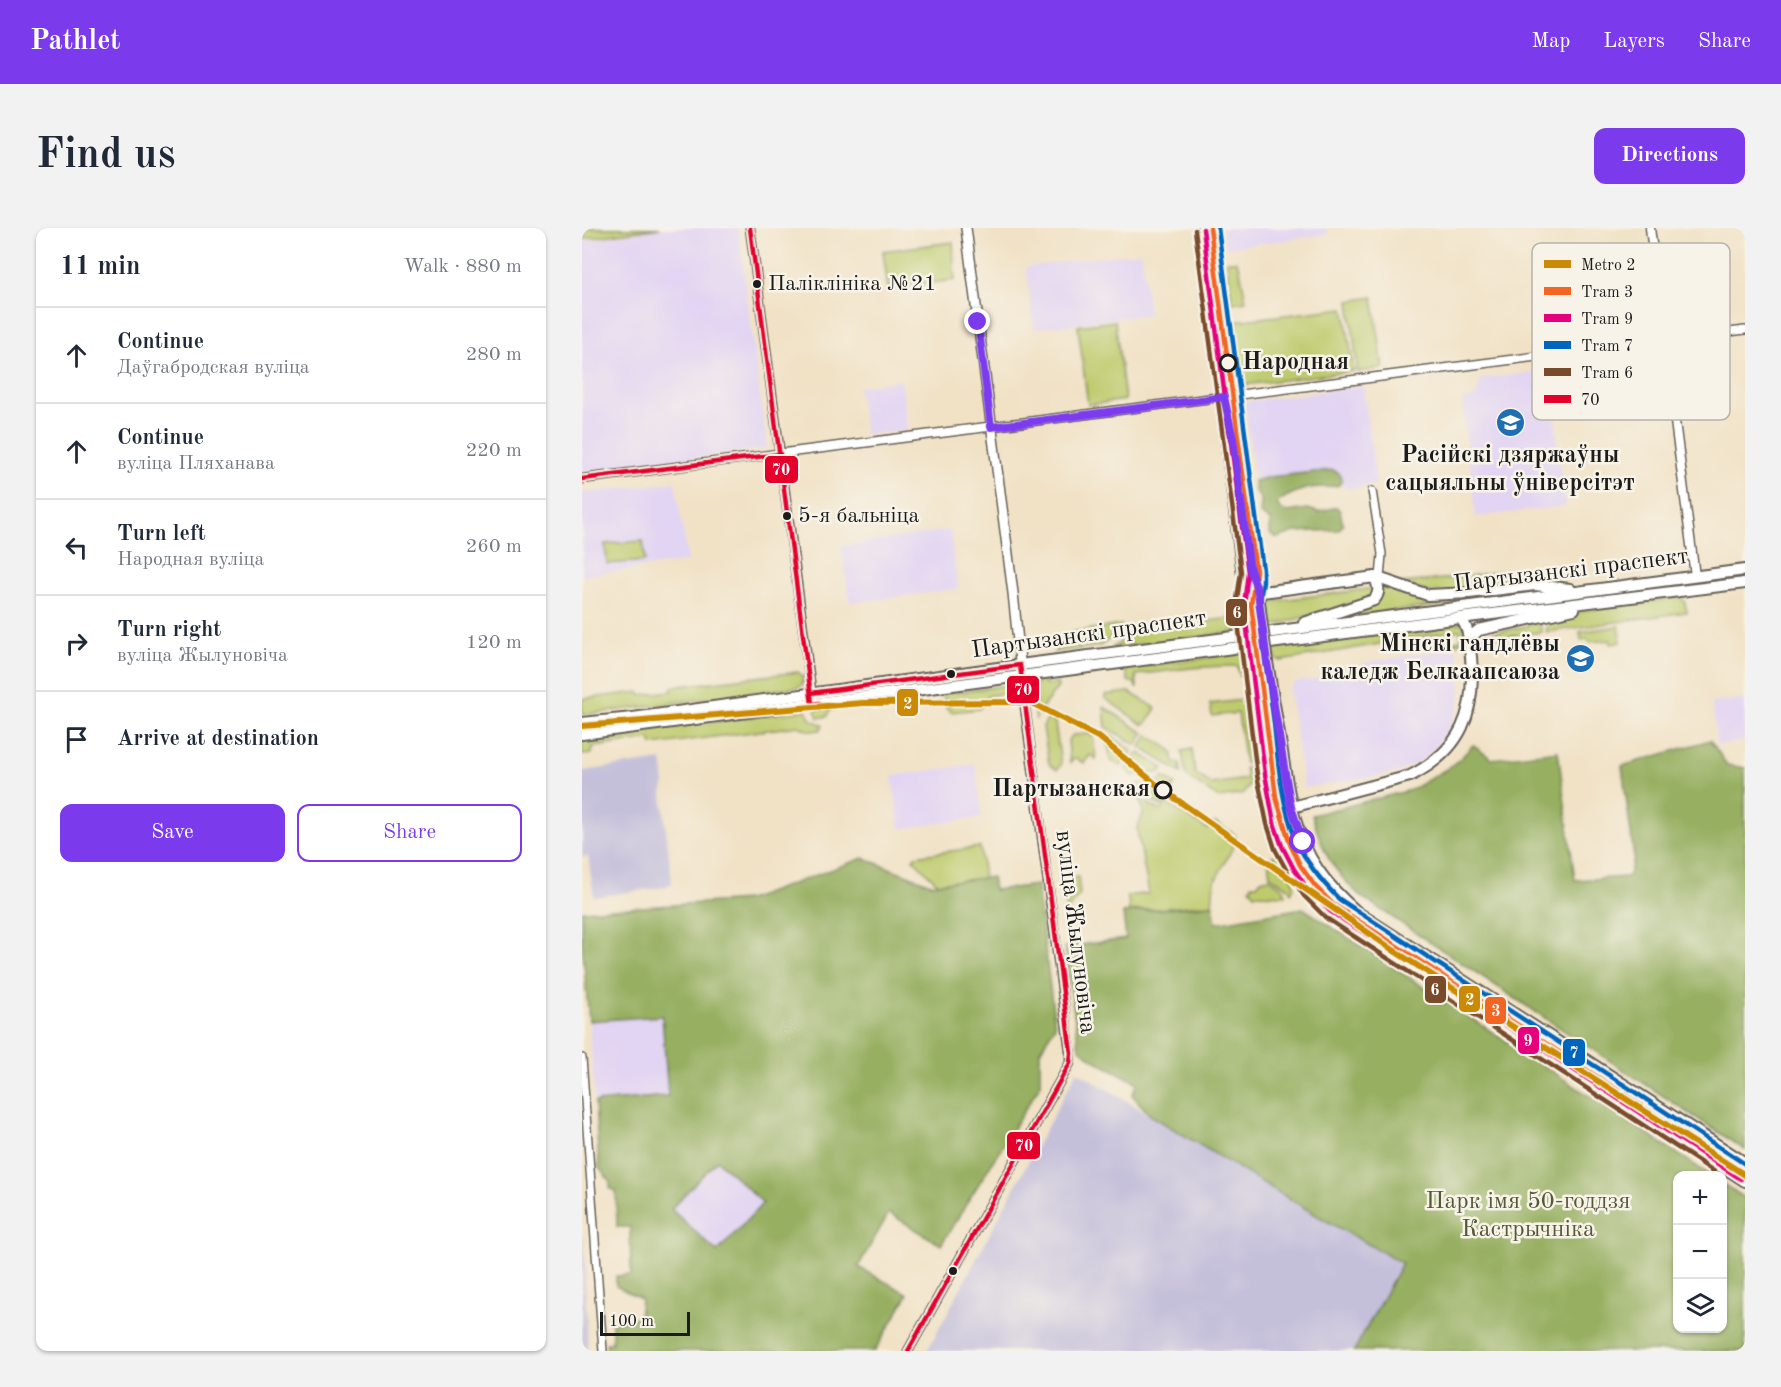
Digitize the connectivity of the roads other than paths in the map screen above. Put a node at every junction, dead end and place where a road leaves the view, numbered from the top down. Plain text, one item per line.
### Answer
1 (750, 228) edge
2 (966, 228) edge
3 (1202, 228) edge
4 (1650, 228) edge
5 (1652, 243) edge
6 (1745, 330) edge
7 (1730, 332) edge
8 (1532, 357) edge
9 (1224, 400) junction
10 (1675, 420) edge
11 (991, 427) junction
12 (780, 454) junction
13 (582, 479) edge
14 (1372, 490) dead end
15 (1745, 570) edge
16 (1695, 576) junction
17 (1378, 578) junction
18 (1745, 583) edge
19 (1692, 589) junction
20 (1582, 591) junction
21 (1258, 592) junction
22 (1245, 600) junction
23 (1592, 602) junction
24 (1460, 618) junction
25 (1275, 632) junction
26 (1469, 638) junction
27 (1267, 664) junction
28 (1254, 669) junction
29 (1021, 670) junction
30 (812, 699) junction
31 (582, 723) edge
32 (582, 734) edge
33 (1291, 807) junction
34 (1269, 813) junction
35 (582, 1058) edge
36 (1745, 1163) edge
37 (1745, 1181) edge
38 (603, 1351) edge
39 (908, 1351) edge

1 - 12 street
2 - 11 main road, вуліца Жылуновіча
3 - 9 main road
4 - 5 street
6 - 7 street
8 - 9 street
9 - 11 street
9 - 21 main road
9 - 22 main road
10 - 16 street
11 - 12 street
11 - 29 main road, вуліца Жылуновіча
12 - 13 street
12 - 30 street
14 - 17 street
15 - 16 main road, Партызанскі праспект
16 - 19 main road
16 - 20 main road, Партызанскі праспект
17 - 20 main road
17 - 21 main road
17 - 25 main road
18 - 19 main road, Партызанскі праспект
19 - 23 main road, Партызанскі праспект
20 - 25 main road, Партызанскі праспект
21 - 22 main road
21 - 27 main road, bridge
22 - 28 main road, bridge
23 - 24 main road, Партызанскі праспект
23 - 26 main road
24 - 26 main road
24 - 29 main road, Партызанскі праспект
25 - 29 main road, Партызанскі праспект
26 - 33 main road
27 - 28 main road
27 - 33 main road
28 - 34 main road
29 - 30 main road, Партызанскі праспект
29 - 39 street, вуліца Жылуновіча
30 - 31 main road, Партызанскі праспект
30 - 32 main road, Партызанскі праспект
33 - 34 main road
33 - 36 main road
34 - 37 main road
35 - 38 street

